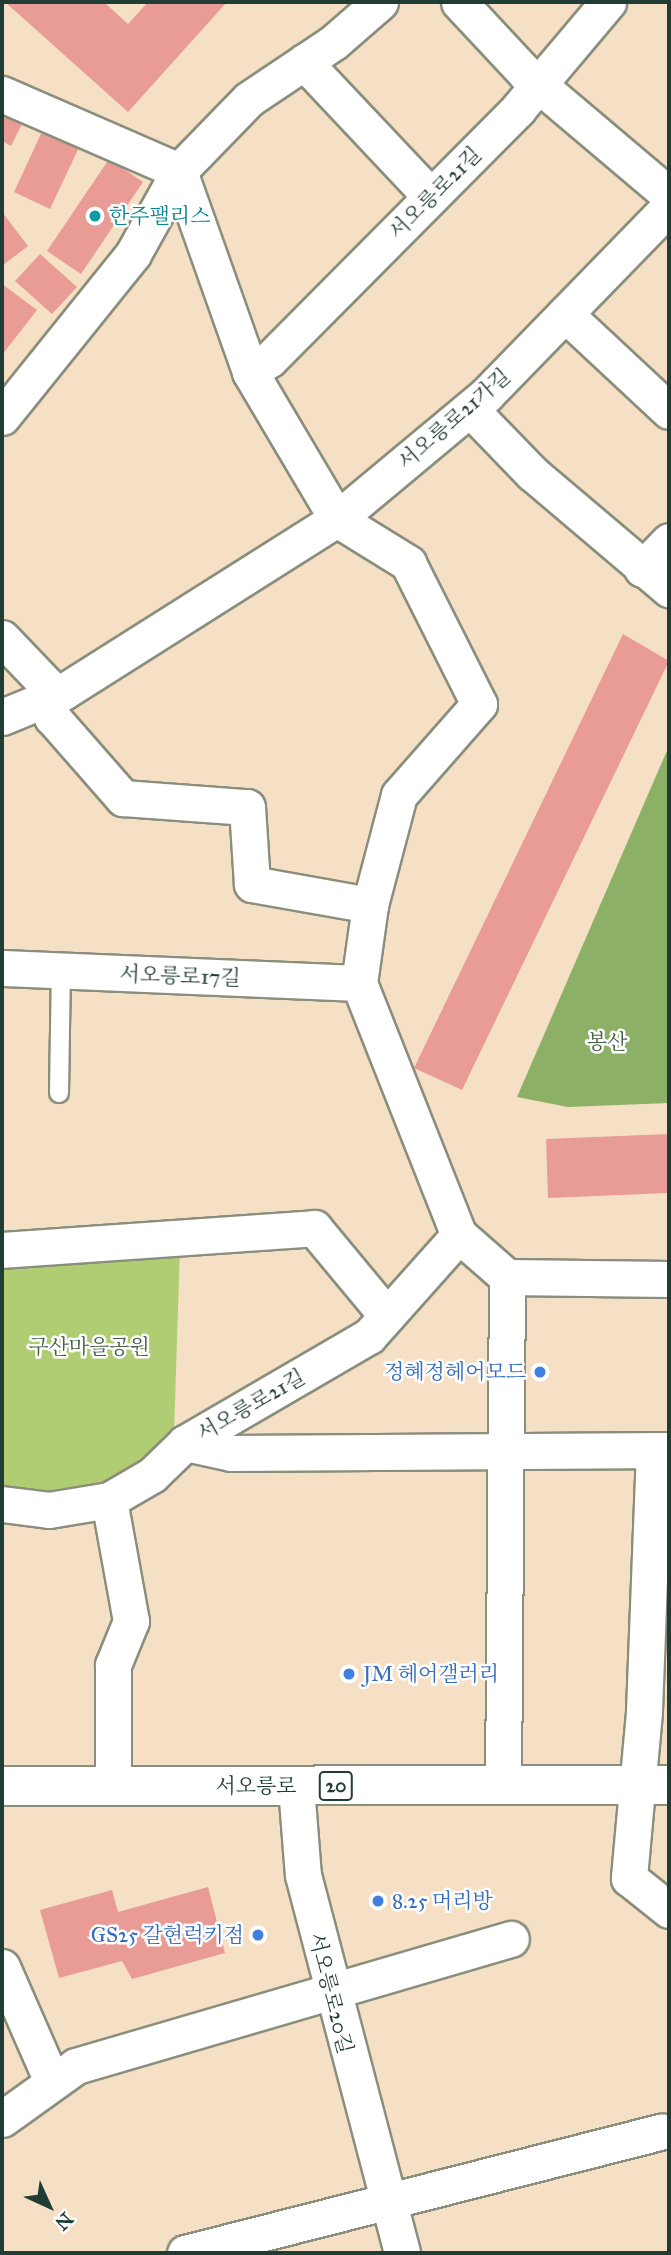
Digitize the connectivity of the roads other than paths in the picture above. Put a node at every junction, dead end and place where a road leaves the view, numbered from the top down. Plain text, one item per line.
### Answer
1 (380, 2) edge
2 (459, 2) edge
3 (608, 2) edge
4 (304, 62) junction
5 (536, 82) junction
6 (2, 94) edge
7 (179, 171) junction
8 (669, 195) edge
9 (431, 197) junction
10 (669, 207) edge
11 (565, 314) junction
12 (250, 372) junction
13 (470, 410) junction
14 (669, 411) edge
15 (2, 417) edge
16 (337, 519) junction
17 (669, 541) edge
18 (656, 579) edge
19 (2, 638) edge
20 (48, 699) junction
21 (2, 717) edge
22 (370, 905) junction
23 (2, 968) edge
24 (61, 972) junction
25 (359, 983) junction
26 (60, 1093) dead end
27 (458, 1235) junction
28 (2, 1250) edge
29 (507, 1277) junction
30 (669, 1279) edge
31 (387, 1316) junction
32 (185, 1443) junction
33 (662, 1450) edge
34 (505, 1452) junction
35 (109, 1500) junction
36 (2, 1504) edge
37 (659, 1587) edge
38 (653, 1785) edge
39 (2, 1786) edge
40 (113, 1786) junction
41 (503, 1786) junction
42 (296, 1787) junction
43 (669, 1910) edge
44 (511, 1939) dead end
45 (2, 1967) edge
46 (331, 1995) junction
47 (51, 2079) junction
48 (2, 2119) edge
49 (662, 2131) dead end
50 (385, 2197) junction
51 (185, 2253) edge
52 (402, 2253) edge

1 - 4 street
2 - 5 street
3 - 5 street, 서오릉로21길
4 - 7 street
4 - 9 street
5 - 8 street
5 - 9 street, 서오릉로21길
6 - 7 street
7 - 12 street
7 - 15 street
9 - 12 street, 서오릉로21길
10 - 11 street, 서오릉로21가길
11 - 13 street, 서오릉로21가길
11 - 14 street
12 - 16 street
13 - 16 street, 서오릉로21가길
13 - 18 street
16 - 20 street
16 - 22 street
17 - 18 street
19 - 20 street
20 - 21 street
20 - 22 street
22 - 25 street
23 - 24 street, 서오릉로17길
24 - 25 street, 서오릉로17길
24 - 26 lane
25 - 27 street
27 - 29 street
27 - 31 street, 서오릉로21길
28 - 31 street
29 - 30 street
29 - 34 street
31 - 32 street, 서오릉로21길
32 - 34 street, 서오릉로21길
32 - 35 street
33 - 34 street, 서오릉로21길
33 - 37 street
34 - 41 street
35 - 36 street
35 - 40 street
37 - 38 street
38 - 41 main road, 서오릉로 / 20
38 - 43 street
39 - 40 main road, 서오릉로 / 20
40 - 42 main road, 서오릉로 / 20
41 - 42 main road, 서오릉로 / 20
42 - 46 street, 서오릉로20길
44 - 46 street
45 - 47 street
46 - 47 street
46 - 50 street, 서오릉로20길
47 - 48 street
49 - 50 street
50 - 51 street
50 - 52 street, 서오릉로20길

